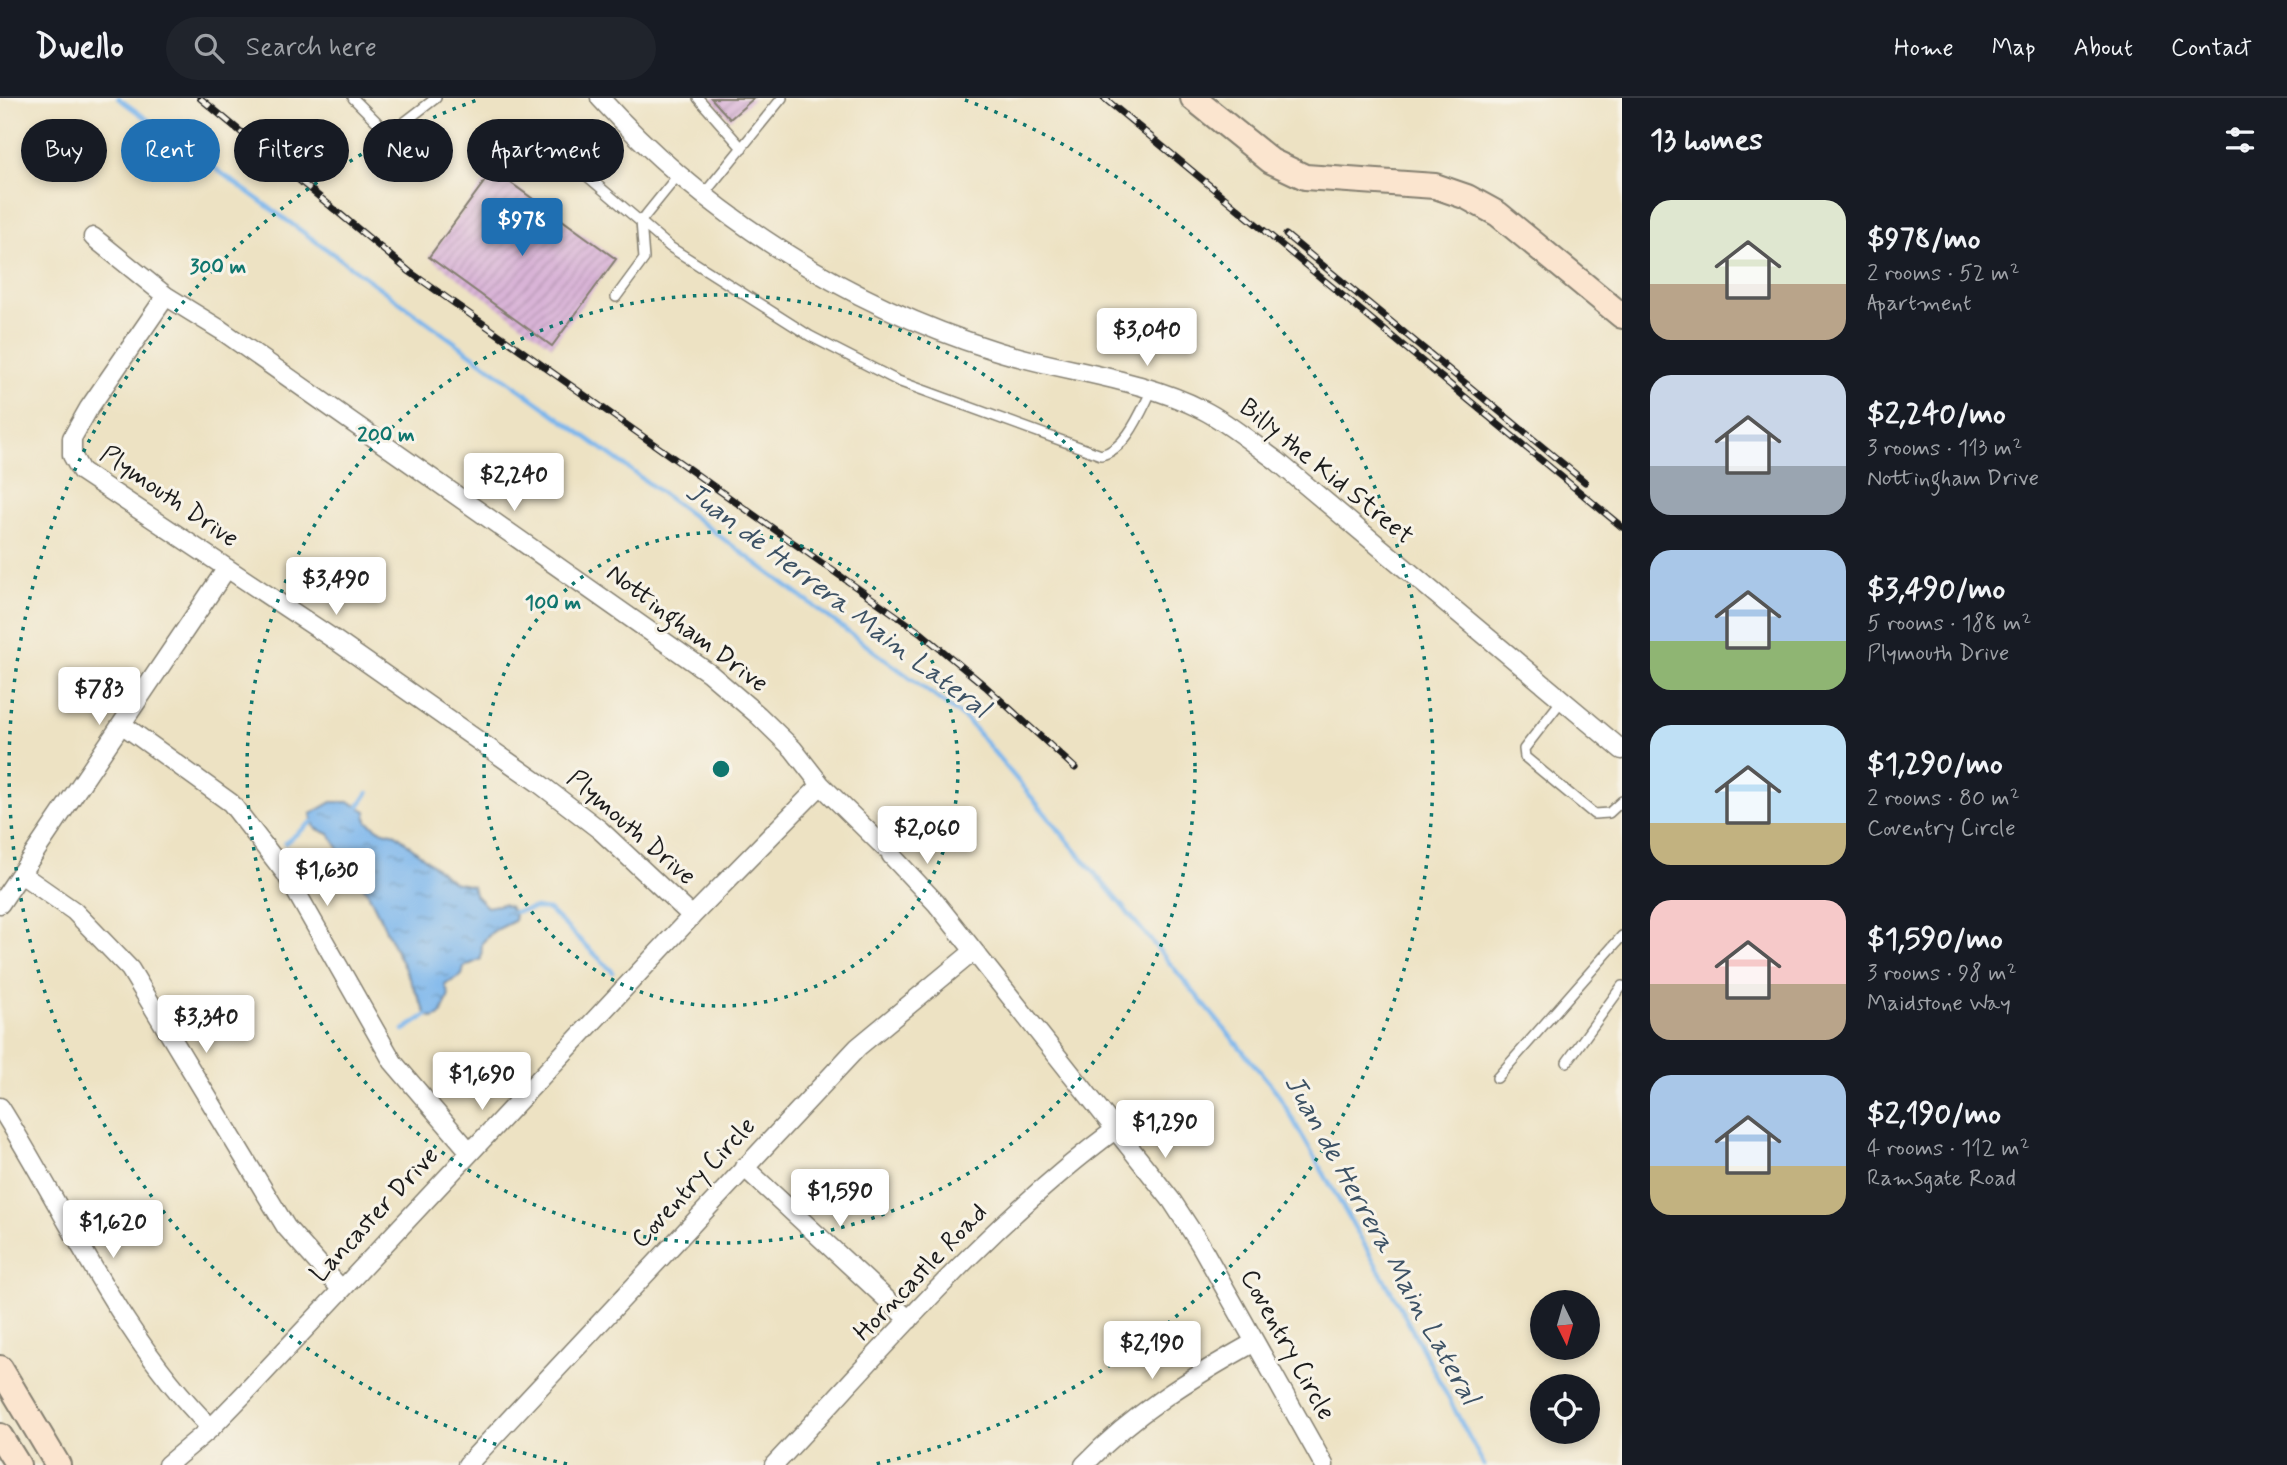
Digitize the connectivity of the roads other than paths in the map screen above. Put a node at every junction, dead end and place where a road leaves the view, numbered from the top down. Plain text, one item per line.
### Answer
1 (353, 98) edge
2 (436, 98) edge
3 (600, 98) edge
4 (698, 98) edge
5 (782, 98) edge
6 (1193, 98) edge
7 (743, 148) junction
8 (680, 173) junction
9 (595, 182) edge
10 (705, 194) junction
11 (641, 221) junction
12 (93, 237) dead end
13 (166, 296) junction
14 (616, 297) dead end
15 (1622, 316) edge
16 (1152, 390) junction
17 (227, 568) junction
18 (1562, 700) junction
19 (123, 725) junction
20 (1622, 750) edge
21 (821, 785) junction
22 (1622, 800) edge
23 (21, 874) junction
24 (936, 903) joint
25 (0, 904) edge
26 (692, 916) junction
27 (1622, 936) edge
28 (974, 951) junction
29 (1622, 986) edge
30 (1567, 1062) dead end
31 (1497, 1078) dead end
32 (0, 1107) edge
33 (1116, 1129) junction
34 (470, 1152) junction
35 (744, 1167) junction
36 (341, 1289) junction
37 (909, 1320) junction
38 (1255, 1342) junction
39 (0, 1368) edge
40 (211, 1428) junction
41 (0, 1436) edge
42 (18, 1465) edge
43 (58, 1465) edge
44 (167, 1465) edge
45 (467, 1465) edge
46 (774, 1465) edge
47 (1084, 1465) edge
48 (1325, 1465) edge

1 - 2 lane
3 - 8 street, Billy the Kid Street
4 - 7 lane
5 - 7 lane
6 - 15 street
7 - 10 lane
8 - 10 street, Billy the Kid Street
8 - 11 lane
9 - 11 lane
10 - 16 street, Billy the Kid Street
11 - 14 lane
11 - 16 lane
12 - 13 street, Nottingham Drive
13 - 17 street, Plymouth Drive
13 - 21 street, Nottingham Drive
16 - 18 street, Billy the Kid Street
17 - 19 street
17 - 26 street, Plymouth Drive
18 - 20 street, Billy the Kid Street
18 - 22 lane
19 - 23 street
19 - 34 street
21 - 24 street, Nottingham Drive
21 - 26 street, Lancaster Drive
23 - 25 street
23 - 36 street
24 - 28 street, Coventry Circle
26 - 34 street, Lancaster Drive
27 - 31 lane
28 - 33 street, Coventry Circle
28 - 35 street, Coventry Circle
29 - 30 lane
32 - 40 street
33 - 37 street, Horncastle Road
33 - 38 street, Coventry Circle
34 - 36 street, Lancaster Drive
35 - 37 street
35 - 45 street, Coventry Circle
36 - 40 street, Lancaster Drive
37 - 46 street, Horncastle Road
38 - 47 street
38 - 48 street, Coventry Circle
39 - 43 street
40 - 44 street, Lancaster Drive
41 - 42 street

